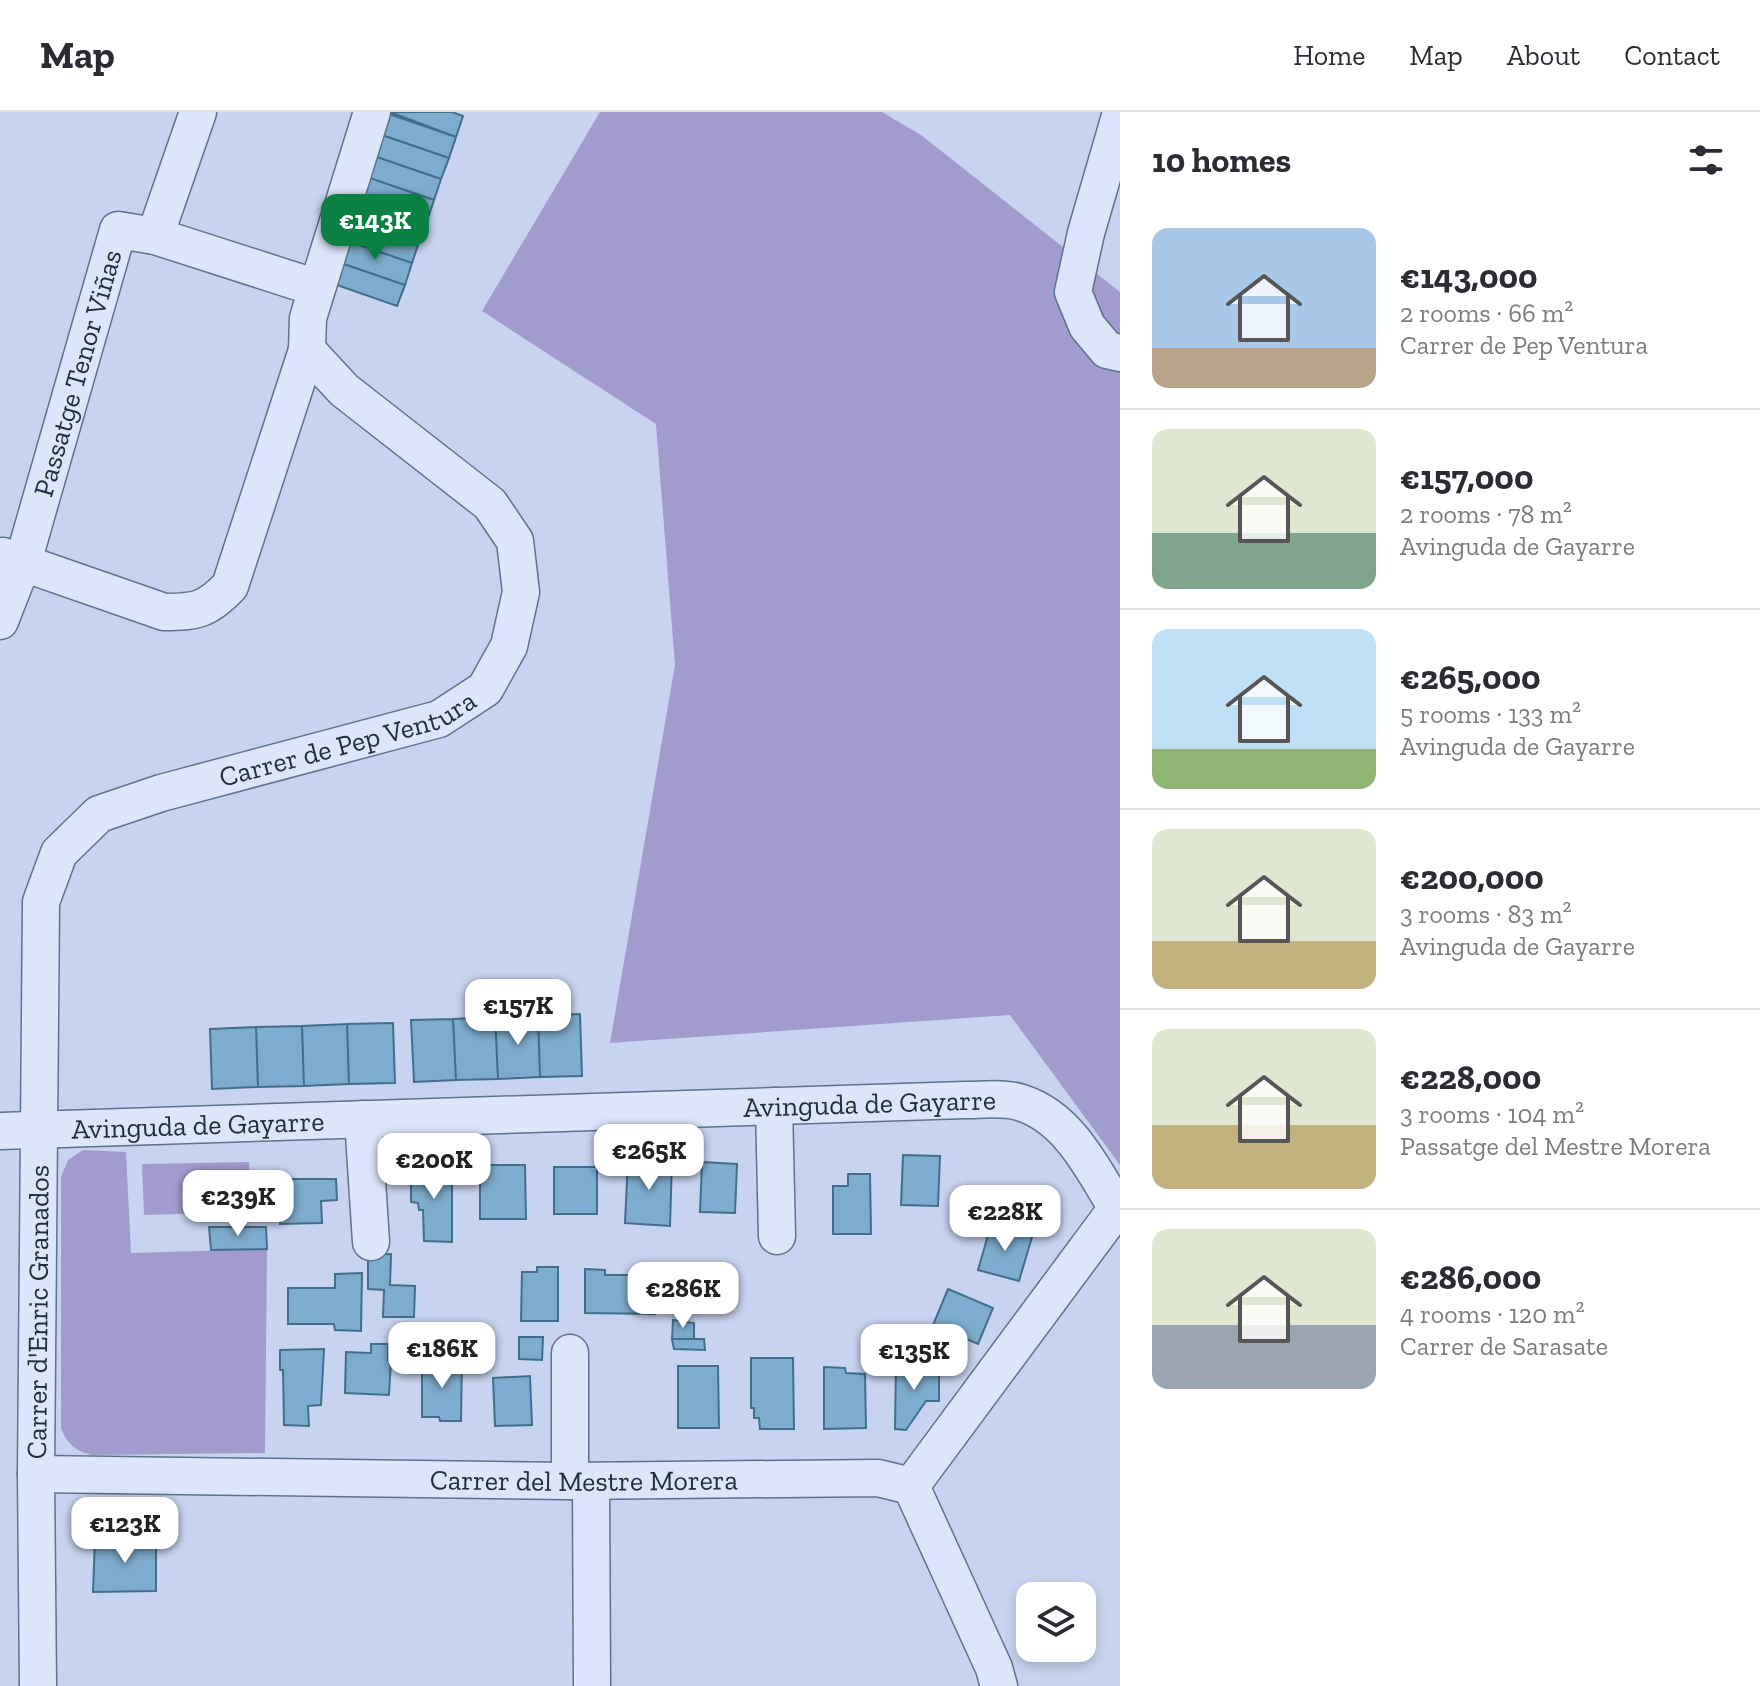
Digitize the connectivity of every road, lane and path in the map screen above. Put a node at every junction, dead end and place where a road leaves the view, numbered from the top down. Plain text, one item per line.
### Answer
1 (198, 112) edge
2 (372, 112) edge
3 (1120, 116) edge
4 (155, 236) junction
5 (317, 288) junction
6 (307, 350) junction
7 (1120, 353) edge
8 (12, 559) edge
9 (0, 621) edge
10 (774, 1106) junction
11 (363, 1119) junction
12 (41, 1130) junction
13 (0, 1131) edge
14 (1118, 1210) edge
15 (777, 1236) dead end
16 (371, 1242) dead end
17 (570, 1353) dead end
18 (36, 1474) junction
19 (580, 1481) junction
20 (911, 1486) junction
21 (38, 1686) edge
22 (592, 1686) edge
23 (999, 1686) edge

1 - 4 street
2 - 5 street
3 - 7 street
4 - 5 street, Passatge Tenor Viñas
4 - 8 street, Passatge Tenor Viñas
5 - 6 street
6 - 8 street
6 - 12 street, Carrer de Pep Ventura
8 - 9 street, Passatge Tenor Viñas
10 - 11 street, Avinguda de Gayarre
10 - 14 street, Avinguda de Gayarre
10 - 15 street
11 - 12 street, Avinguda de Gayarre
11 - 16 street
12 - 13 street, Avinguda de Gayarre
12 - 18 street, Carrer d'Enric Granados
14 - 20 street
17 - 19 street
18 - 19 street, Carrer del Mestre Morera
18 - 21 street, Carrer d'Enric Granados
19 - 20 street, Carrer del Mestre Morera
19 - 22 street
20 - 23 street

